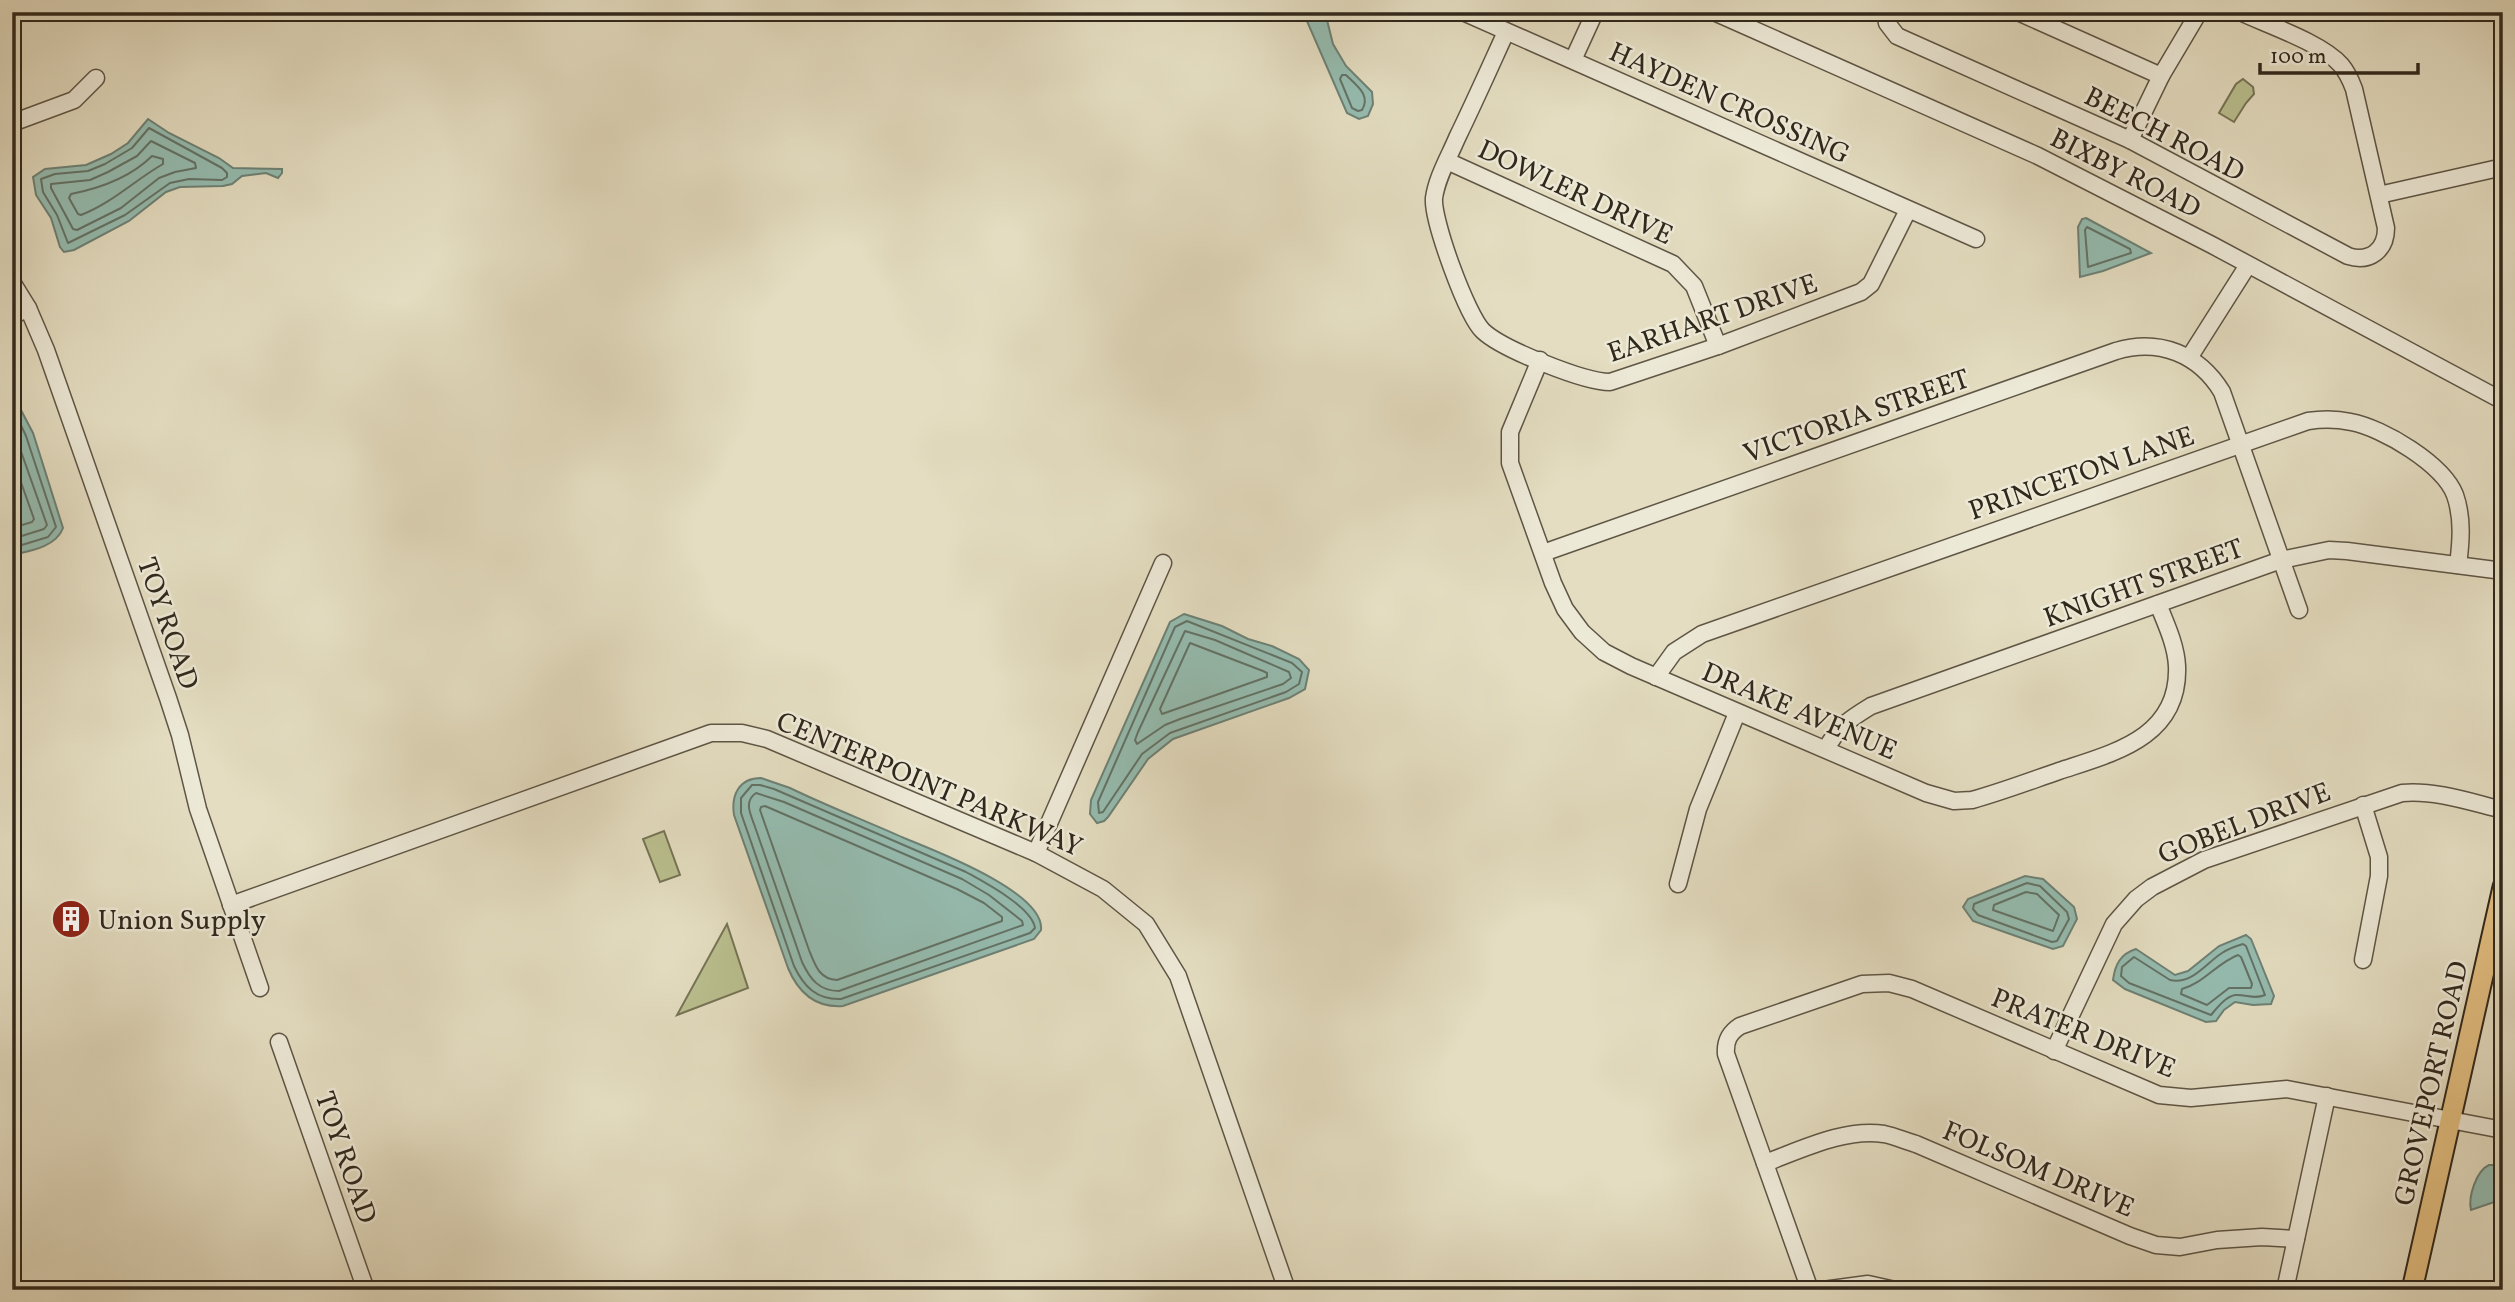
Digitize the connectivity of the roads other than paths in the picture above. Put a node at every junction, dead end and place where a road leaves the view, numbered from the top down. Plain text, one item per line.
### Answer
1 (1463, 12) edge
2 (1595, 12) edge
3 (1714, 12) edge
4 (1885, 12) edge
5 (2018, 12) edge
6 (2199, 12) edge
7 (2240, 12) edge
8 (1506, 32) junction
9 (1573, 60) junction
10 (2161, 76) junction
11 (96, 78) dead end
12 (12, 123) edge
13 (2130, 140) junction
14 (1447, 161) junction
15 (2503, 167) edge
16 (2379, 195) junction
17 (1908, 210) junction
18 (1976, 239) dead end
19 (2248, 265) junction
20 (12, 282) edge
21 (28, 308) junction
22 (12, 316) edge
23 (1718, 346) junction
24 (2189, 358) junction
25 (1540, 360) junction
26 (2503, 401) edge
27 (2240, 443) junction
28 (1543, 553) junction
29 (2281, 560) junction
30 (1163, 563) dead end
31 (2458, 565) junction
32 (2503, 571) edge
33 (2158, 604) junction
34 (2299, 610) dead end
35 (1656, 677) junction
36 (1737, 713) junction
37 (1826, 749) junction
38 (2363, 805) junction
39 (2503, 810) edge
40 (1036, 853) junction
41 (1678, 884) dead end
42 (2503, 887) edge
43 (231, 905) junction
44 (2363, 960) dead end
45 (260, 989) dead end
46 (279, 1042) dead end
47 (2054, 1051) junction
48 (2327, 1096) junction
49 (2451, 1119) junction
50 (2503, 1130) edge
51 (1765, 1163) junction
52 (2296, 1239) junction
53 (366, 1290) edge
54 (1287, 1290) edge
55 (1810, 1290) edge
56 (1823, 1290) edge
57 (1895, 1290) edge
58 (2286, 1290) edge
59 (2412, 1290) edge

1 - 8 street, HAYDEN CROSSING
2 - 9 street
3 - 19 street, BIXBY ROAD
4 - 13 street, BEECH ROAD
5 - 10 street, BEECH ROAD
6 - 10 street
7 - 16 street
8 - 9 street, HAYDEN CROSSING
8 - 14 street, EARHART DRIVE
9 - 17 street, HAYDEN CROSSING
10 - 13 street
11 - 12 street
13 - 16 street, BEECH ROAD
14 - 23 street, DOWLER DRIVE
14 - 25 street, EARHART DRIVE
15 - 16 street
17 - 18 street, HAYDEN CROSSING
17 - 23 street, EARHART DRIVE
19 - 24 street
19 - 26 street, BIXBY ROAD
20 - 21 street, TOY ROAD
21 - 22 street
21 - 43 street, TOY ROAD
23 - 25 street, EARHART DRIVE
24 - 27 street, VICTORIA STREET
24 - 28 street, VICTORIA STREET
25 - 28 street, DRAKE AVENUE
27 - 29 street, VICTORIA STREET
27 - 31 street, PRINCETON LANE
27 - 35 street, PRINCETON LANE
28 - 35 street, DRAKE AVENUE
29 - 31 street, KNIGHT STREET
29 - 33 street, KNIGHT STREET
29 - 34 street, VICTORIA STREET
30 - 40 street
31 - 32 street, KNIGHT STREET
33 - 37 street, KNIGHT STREET
33 - 37 street, DRAKE AVENUE
35 - 36 street, DRAKE AVENUE
36 - 37 street, DRAKE AVENUE
36 - 41 street
38 - 39 street, GOBEL DRIVE
38 - 44 street
38 - 47 street, GOBEL DRIVE
40 - 43 street, CENTERPOINT PARKWAY
40 - 54 street, CENTERPOINT PARKWAY
42 - 49 main road, GROVEPORT ROAD
43 - 45 street, TOY ROAD
46 - 53 street, TOY ROAD
47 - 48 street, PRATER DRIVE
47 - 51 street, PRATER DRIVE
48 - 49 street, PRATER DRIVE
48 - 52 street
49 - 50 street, PRATER DRIVE
49 - 59 main road, GROVEPORT ROAD
51 - 52 street, FOLSOM DRIVE
51 - 55 street
52 - 58 street
56 - 57 street

